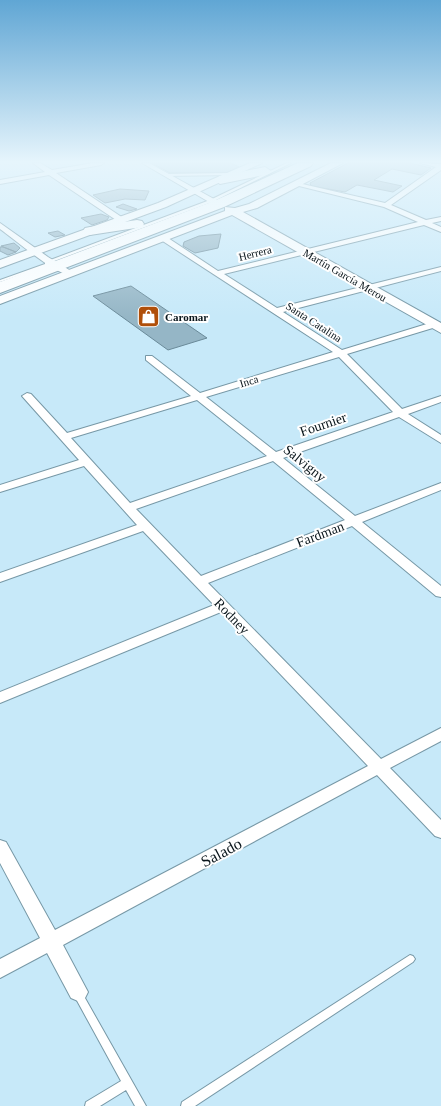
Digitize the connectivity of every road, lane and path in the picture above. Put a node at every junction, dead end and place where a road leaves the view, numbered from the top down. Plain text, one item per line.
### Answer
1 (114, 215) edge
2 (144, 215) edge
3 (164, 215) edge
4 (170, 215) edge
5 (225, 215) edge
6 (240, 215) edge
7 (407, 215) edge
8 (441, 219) edge
9 (122, 220) junction
10 (426, 223) junction
11 (137, 224) junction
12 (0, 225) edge
13 (441, 230) edge
14 (90, 231) junction
15 (162, 238) junction
16 (305, 252) junction
17 (51, 262) junction
18 (0, 264) edge
19 (441, 270) edge
20 (219, 274) junction
21 (0, 279) edge
22 (40, 284) junction
23 (0, 288) edge
24 (367, 289) junction
25 (0, 294) edge
26 (0, 300) edge
27 (276, 311) junction
28 (437, 327) edge
29 (341, 353) junction
30 (148, 358) dead end
31 (27, 396) dead end
32 (199, 397) junction
33 (441, 399) edge
34 (400, 413) junction
35 (65, 437) junction
36 (441, 440) edge
37 (274, 456) junction
38 (87, 461) junction
39 (441, 486) edge
40 (0, 489) edge
41 (130, 507) junction
42 (354, 521) junction
43 (145, 526) junction
44 (0, 578) edge
45 (199, 582) junction
46 (441, 593) edge
47 (223, 606) junction
48 (0, 698) edge
49 (441, 734) edge
50 (379, 768) junction
51 (441, 831) edge
52 (0, 848) edge
53 (51, 943) junction
54 (410, 959) dead end
55 (0, 969) edge
56 (78, 992) joint
57 (127, 1083) junction
58 (90, 1106) edge
59 (141, 1106) edge
60 (186, 1106) edge

1 - 9 street
2 - 9 street
3 - 11 highway
4 - 17 highway
5 - 15 street
6 - 16 street, Martín García Merou
7 - 10 street
8 - 10 street, Herrera
9 - 14 street
10 - 13 street
10 - 16 street, Herrera
11 - 14 highway
11 - 17 highway
12 - 17 street
14 - 17 street
15 - 17 street
15 - 20 street, Santa Catalina
16 - 20 street, Herrera
16 - 24 street, Martín García Merou
17 - 18 street
17 - 21 highway
17 - 22 street
17 - 23 highway
19 - 24 street
20 - 27 street, Santa Catalina
22 - 25 highway
22 - 26 street
24 - 27 street
24 - 28 street, Martín García Merou
27 - 29 street, Santa Catalina
28 - 29 street, Inca
29 - 32 street, Inca
29 - 34 street, Santa Catalina
30 - 32 street, Salvigny
31 - 35 street, Rodney
32 - 35 street, Inca
32 - 37 street, Salvigny
33 - 34 street, Fournier
34 - 36 street, Santa Catalina
34 - 37 street, Fournier
35 - 38 street, Rodney
37 - 41 street, Fournier
37 - 42 street, Salvigny
38 - 40 street
38 - 41 street, Rodney
39 - 42 street, Fardman
41 - 43 street, Rodney
42 - 45 street, Fardman
42 - 46 street, Salvigny
43 - 44 street
43 - 45 street, Rodney
45 - 47 street, Rodney
47 - 48 street
47 - 50 street, Rodney
49 - 50 street, Salado
50 - 51 street, Rodney
50 - 53 street, Salado
52 - 53 street
53 - 55 street, Salado
53 - 56 street
54 - 60 lane
56 - 57 lane
57 - 58 lane
57 - 59 lane

